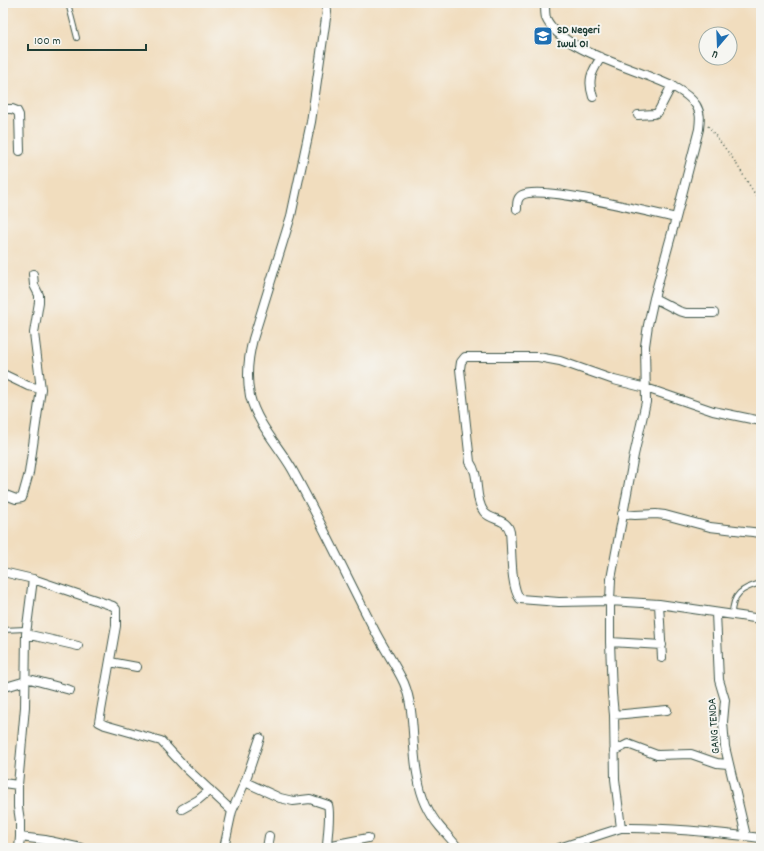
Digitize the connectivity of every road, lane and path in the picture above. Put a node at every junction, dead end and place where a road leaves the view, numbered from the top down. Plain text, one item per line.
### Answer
1 (68, 3) edge
2 (326, 3) edge
3 (545, 3) edge
4 (77, 38) dead end
5 (601, 57) junction
6 (672, 85) junction
7 (593, 97) dead end
8 (3, 109) edge
9 (638, 115) dead end
10 (700, 117) junction
11 (20, 151) dead end
12 (761, 204) edge
13 (517, 208) dead end
14 (676, 218) junction
15 (32, 274) dead end
16 (654, 298) junction
17 (714, 313) dead end
18 (3, 374) edge
19 (646, 388) junction
20 (41, 389) junction
21 (761, 421) edge
22 (3, 494) edge
23 (622, 514) junction
24 (761, 533) edge
25 (3, 572) edge
26 (34, 579) junction
27 (761, 583) edge
28 (610, 601) junction
29 (659, 604) junction
30 (716, 613) junction
31 (732, 616) junction
32 (761, 619) edge
33 (3, 630) edge
34 (26, 631) junction
35 (610, 642) junction
36 (662, 645) junction
37 (78, 646) dead end
38 (662, 658) dead end
39 (110, 662) junction
40 (137, 668) dead end
41 (26, 680) junction
42 (3, 686) edge
43 (70, 690) dead end
44 (667, 710) dead end
45 (614, 716) junction
46 (260, 738) dead end
47 (614, 752) junction
48 (728, 764) junction
49 (245, 782) junction
50 (3, 783) edge
51 (18, 785) junction
52 (210, 790) junction
53 (182, 809) dead end
54 (232, 811) junction
55 (621, 828) junction
56 (20, 836) junction
57 (269, 836) dead end
58 (746, 836) junction
59 (368, 838) dead end
60 (761, 838) edge
61 (45, 844) edge
62 (327, 847) edge
63 (19, 848) edge
64 (81, 848) edge
65 (224, 848) edge
66 (267, 848) edge
67 (458, 848) edge
68 (559, 848) edge

1 - 4 lane
2 - 67 street
3 - 5 street
5 - 6 street
5 - 7 street
6 - 9 street
6 - 10 street
8 - 11 street
10 - 12 path
10 - 14 street
13 - 14 street
14 - 16 street
15 - 20 street
16 - 17 street
16 - 19 street
18 - 20 street
19 - 21 street
19 - 23 street
19 - 28 street
20 - 22 street
23 - 24 street
23 - 28 street
25 - 26 street
26 - 34 street
26 - 39 street
27 - 31 lane
28 - 29 street
28 - 35 street
29 - 30 street
29 - 36 street
30 - 31 street
30 - 48 street, GANG TENDA
31 - 32 street
33 - 34 lane
34 - 37 street
34 - 41 street
35 - 36 street
35 - 45 street
36 - 38 street
39 - 40 street
39 - 52 street
41 - 42 street
41 - 43 street
41 - 51 street
44 - 45 street
45 - 47 street
46 - 49 street
47 - 48 street
47 - 55 street
48 - 58 street, GANG TENDA
49 - 54 street
49 - 62 street
50 - 51 street
51 - 56 street
52 - 53 street
52 - 54 street
54 - 65 street
55 - 58 street
55 - 68 street
56 - 61 street
56 - 63 street
57 - 66 street
58 - 60 street
59 - 62 street
61 - 64 street

